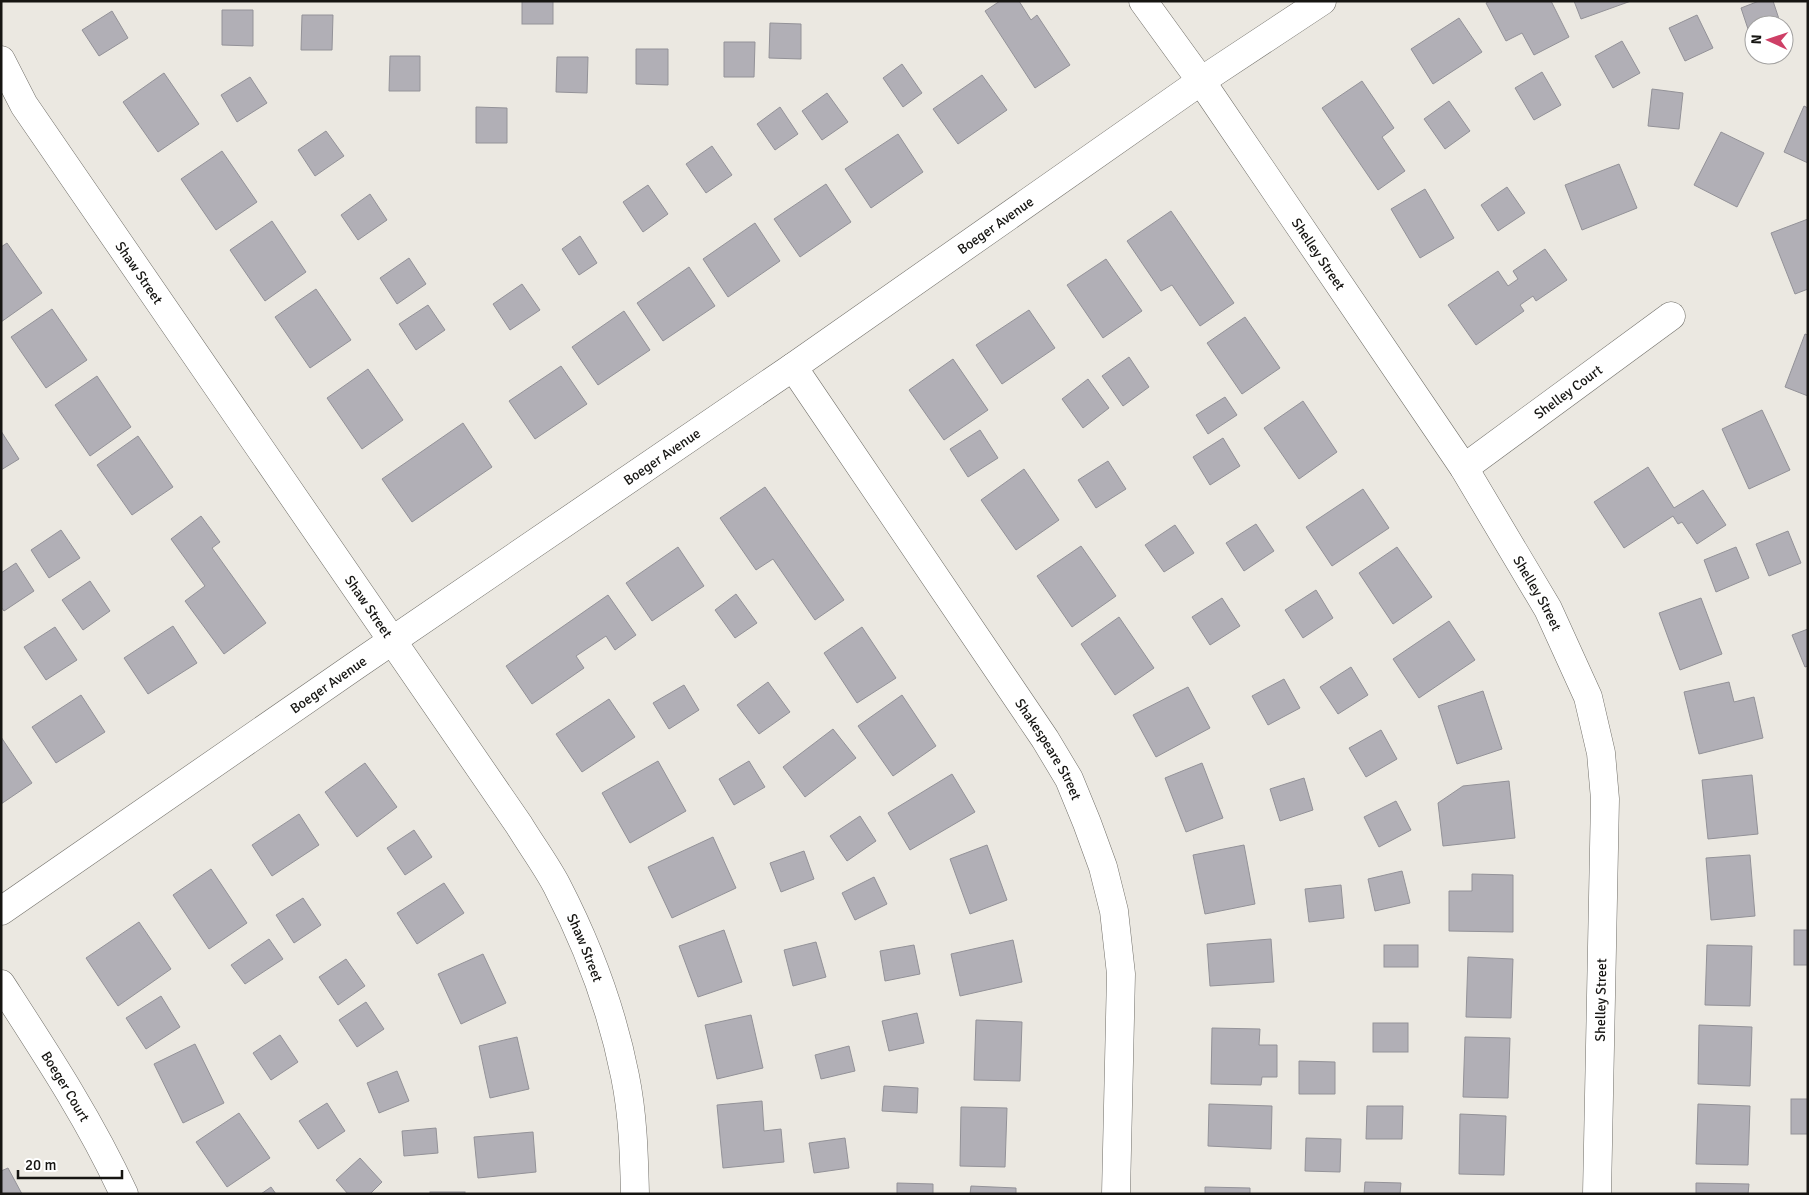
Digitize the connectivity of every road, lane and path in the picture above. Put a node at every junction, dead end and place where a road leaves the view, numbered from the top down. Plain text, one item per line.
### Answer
1 (1143, 1) edge
2 (1322, 1) edge
3 (1, 60) edge
4 (1201, 80) junction
5 (1671, 316) dead end
6 (793, 367) junction
7 (1464, 468) junction
8 (392, 640) junction
9 (1, 911) edge
10 (1, 984) edge
11 (124, 1194) edge
12 (635, 1194) edge
13 (1116, 1194) edge
14 (1598, 1194) edge

1 - 4 street, Shelley Street
2 - 4 street, Boeger Avenue
3 - 8 street, Shaw Street
4 - 6 street, Boeger Avenue
4 - 7 street, Shelley Street
5 - 7 street, Shelley Court
6 - 8 street, Boeger Avenue
6 - 13 street, Shakespeare Street
7 - 14 street, Shelley Street
8 - 9 street, Boeger Avenue
8 - 12 street, Shaw Street
10 - 11 street, Boeger Court

